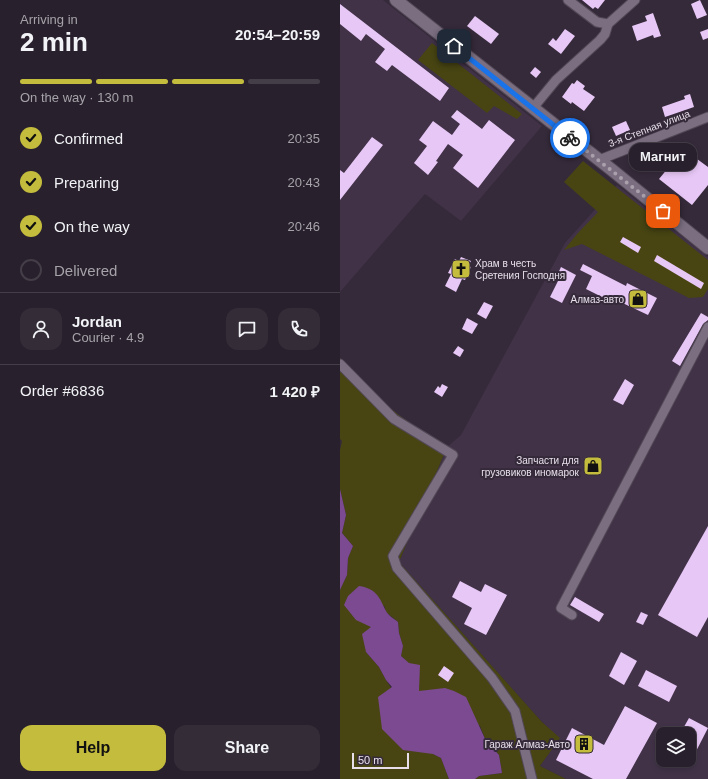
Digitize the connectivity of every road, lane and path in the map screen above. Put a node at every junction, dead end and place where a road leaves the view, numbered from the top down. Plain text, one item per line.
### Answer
1 (396, 0) edge
2 (568, 0) edge
3 (635, 0) edge
4 (608, 24) junction
5 (533, 108) junction
6 (708, 117) edge
7 (599, 160) junction
8 (708, 248) edge
9 (708, 327) edge
10 (340, 364) edge
11 (572, 615) dead end
12 (532, 779) edge

1 - 5 main road
2 - 4 street
3 - 4 street
4 - 5 street
5 - 7 main road
6 - 7 street, 3-я Степная улица
7 - 8 main road
9 - 11 street
10 - 12 street

